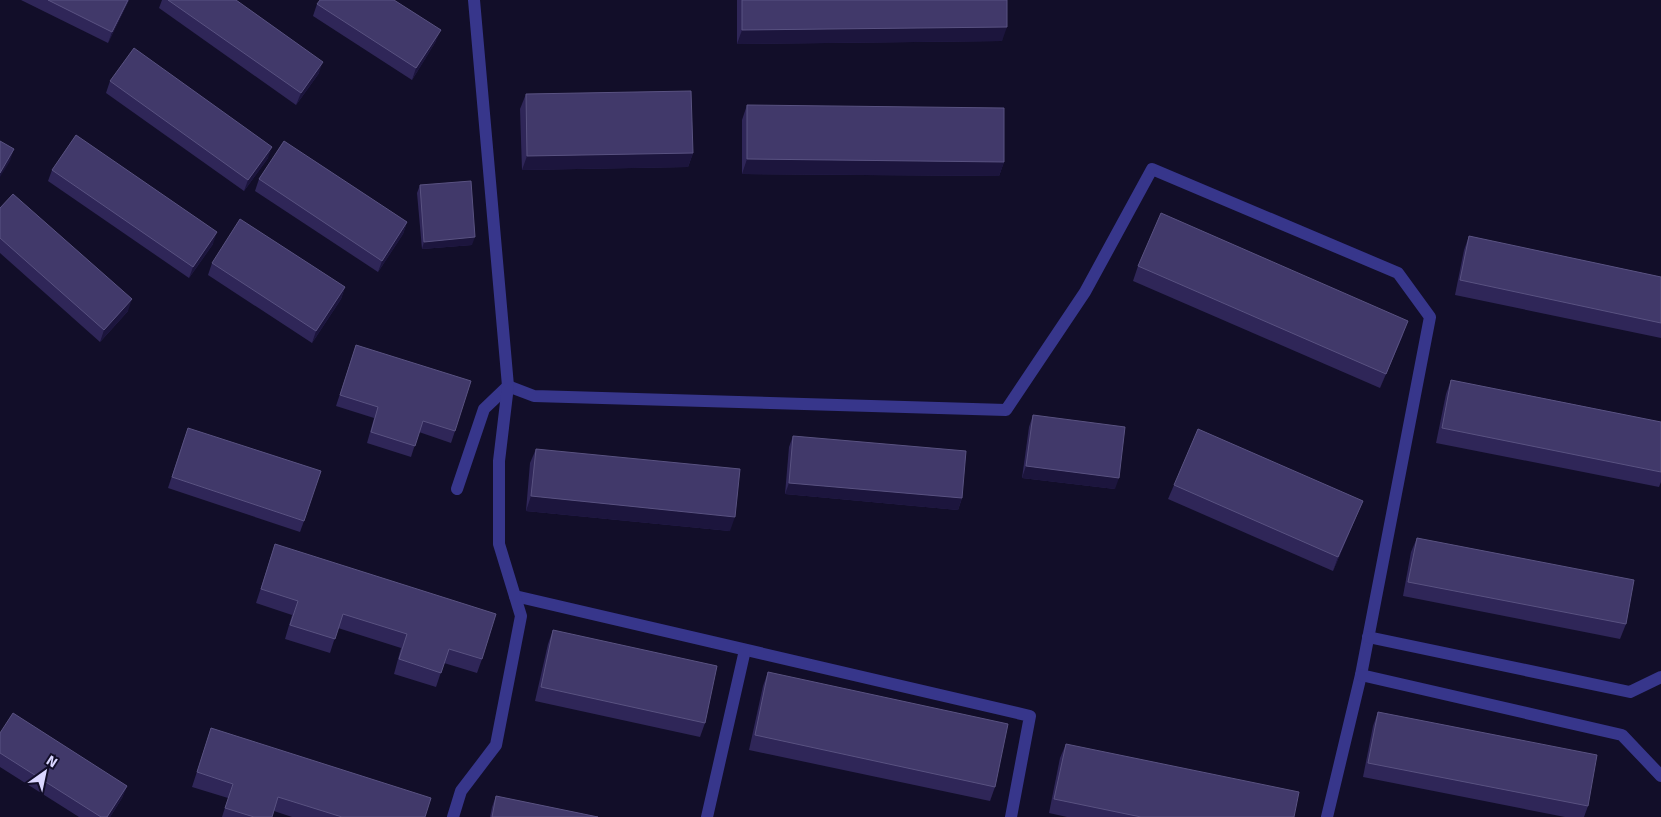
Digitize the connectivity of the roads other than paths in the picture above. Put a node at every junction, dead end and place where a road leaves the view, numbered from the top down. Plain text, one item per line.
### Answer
1 (474, 0) edge
2 (508, 386) junction
3 (457, 489) dead end
4 (515, 596) junction
5 (1368, 637) junction
6 (745, 650) junction
7 (1361, 675) junction
8 (1661, 677) edge
9 (1661, 776) edge
10 (453, 817) edge
11 (707, 817) edge
12 (1011, 817) edge
13 (1327, 817) edge

1 - 2 street
2 - 3 street
2 - 4 street
2 - 5 street
4 - 6 street
4 - 10 street
5 - 7 street
5 - 8 street
6 - 11 street
6 - 12 street
7 - 9 street
7 - 13 street

